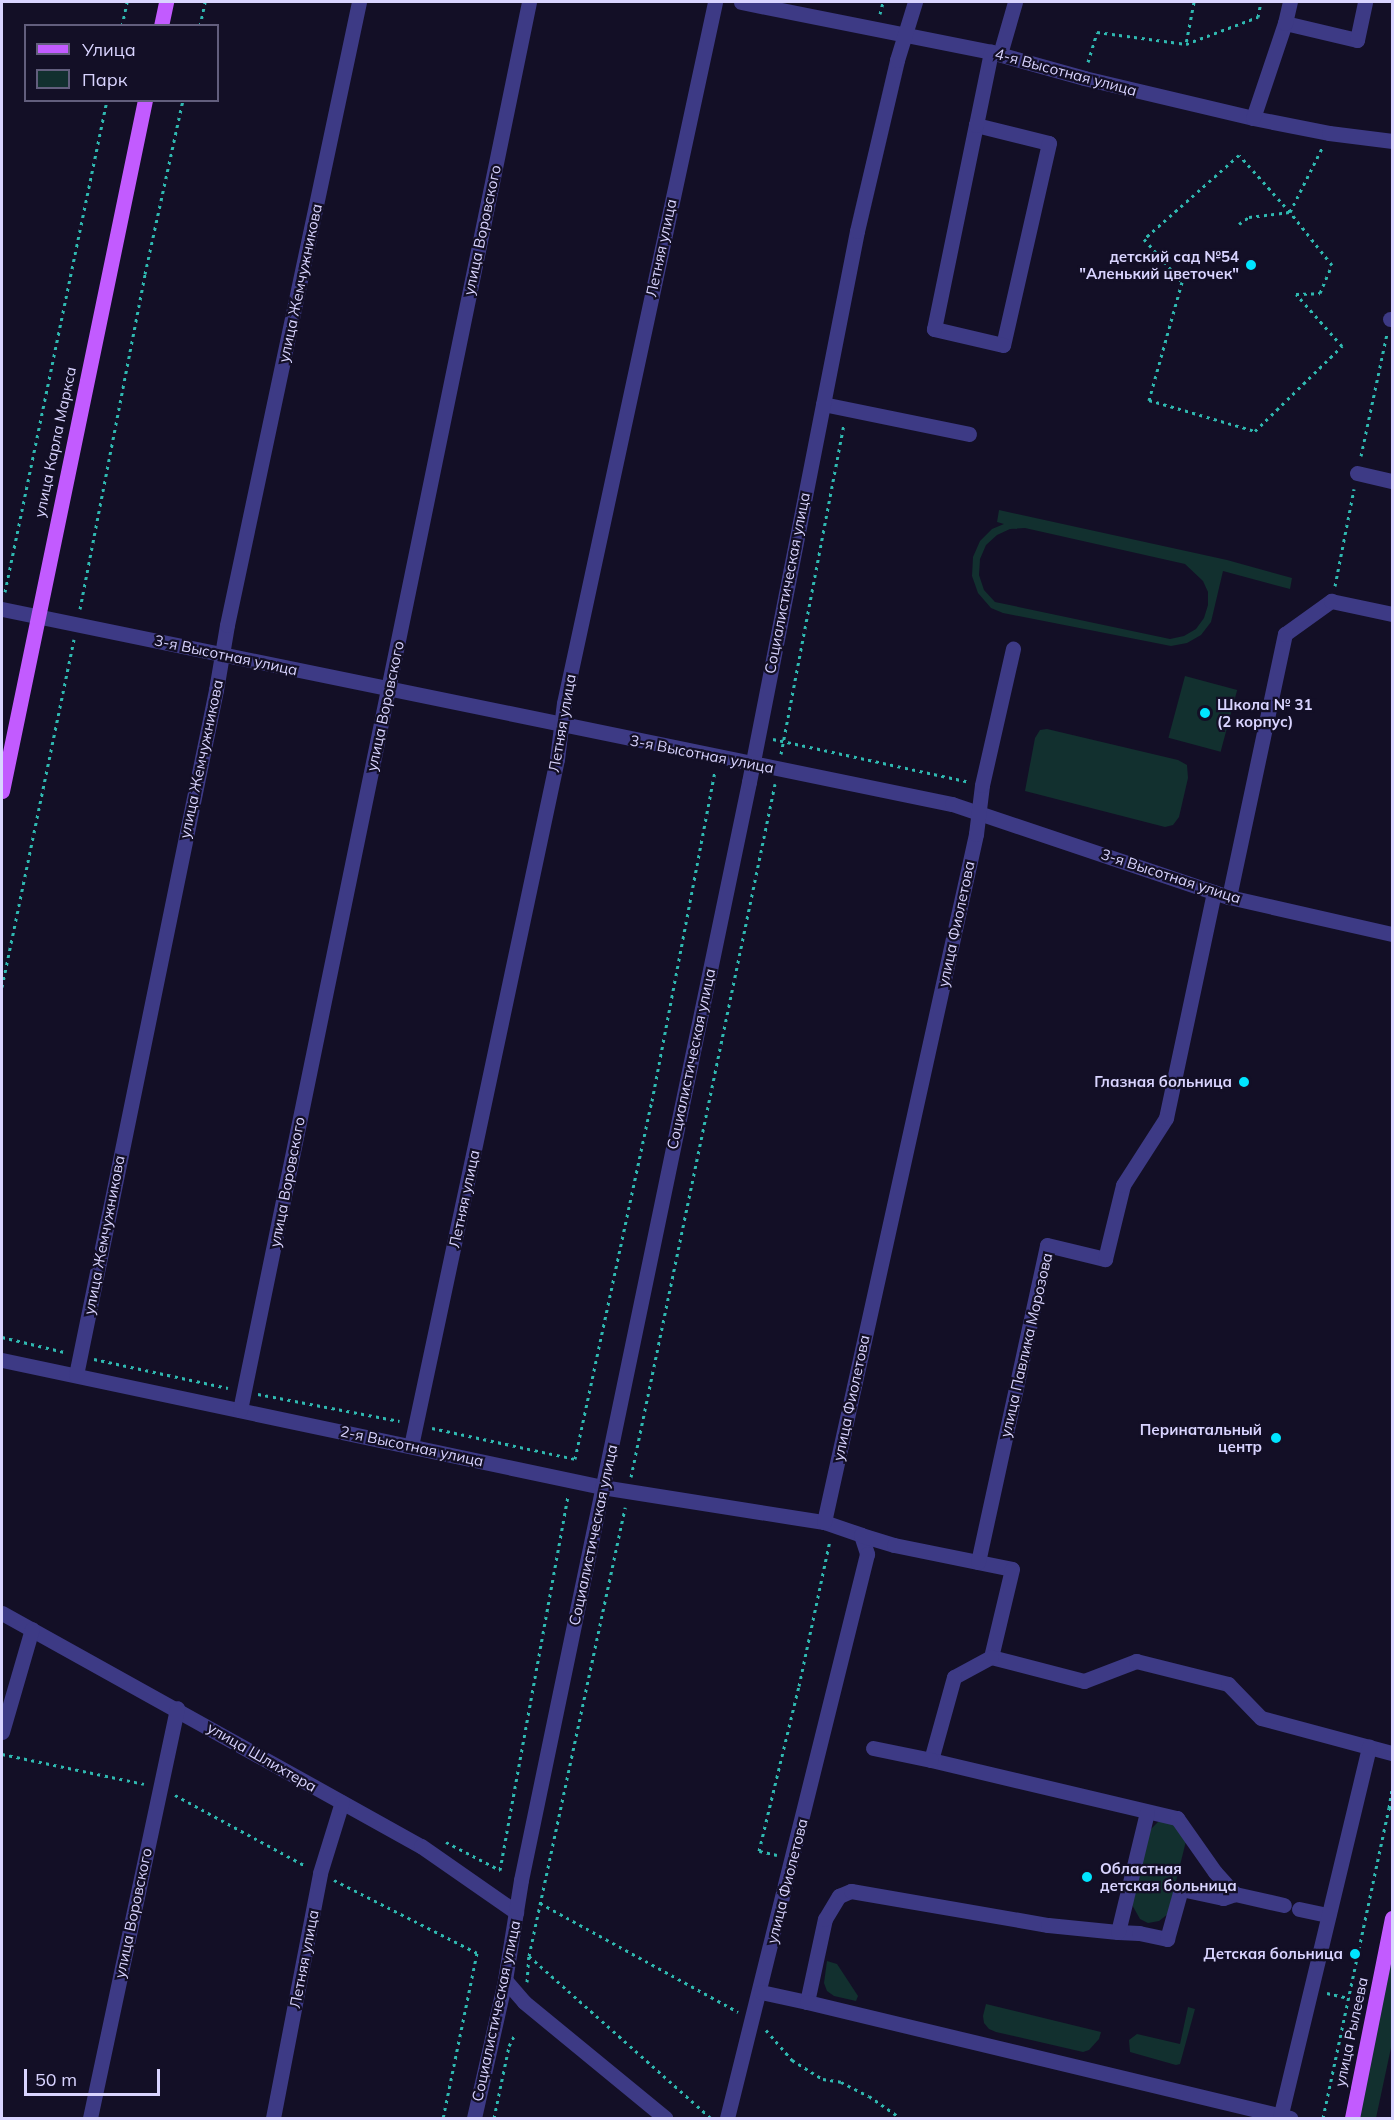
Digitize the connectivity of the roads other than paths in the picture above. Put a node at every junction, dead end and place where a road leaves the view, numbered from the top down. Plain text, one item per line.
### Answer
1 (166, 2) edge
2 (359, 2) edge
3 (529, 2) edge
4 (714, 2) edge
5 (741, 2) edge
6 (915, 2) edge
7 (1015, 2) edge
8 (1290, 2) edge
9 (1365, 2) edge
10 (1285, 23) junction
11 (161, 24) edge
12 (906, 33) junction
13 (996, 53) junction
14 (146, 102) edge
15 (1253, 118) junction
16 (976, 125) junction
17 (1392, 141) edge
18 (822, 404) junction
19 (969, 434) dead end
20 (1358, 473) road end
21 (1392, 481) edge
22 (2, 609) edge
23 (1392, 614) edge
24 (37, 616) junction
25 (1013, 648) dead end
26 (222, 654) junction
27 (388, 688) junction
28 (561, 725) junction
29 (752, 764) junction
30 (2, 791) edge
31 (978, 811) junction
32 (1214, 892) junction
33 (1229, 897) junction
34 (1392, 934) edge
35 (2, 1360) edge
36 (76, 1376) junction
37 (240, 1410) junction
38 (411, 1446) junction
39 (603, 1487) junction
40 (828, 1524) junction
41 (861, 1535) junction
42 (978, 1562) junction
43 (2, 1613) edge
44 (32, 1629) junction
45 (991, 1657) junction
46 (177, 1708) junction
47 (2, 1732) edge
48 (1369, 1747) junction
49 (873, 1748) dead end
50 (1392, 1753) edge
51 (931, 1760) junction
52 (342, 1802) junction
53 (1147, 1812) junction
54 (1235, 1894) junction
55 (1284, 1905) dead end
56 (1299, 1909) dead end
57 (516, 1912) junction
58 (1328, 1915) junction
59 (1392, 1928) edge
60 (1118, 1932) junction
61 (505, 1980) junction
62 (761, 1992) junction
63 (807, 2002) junction
64 (90, 2118) edge
65 (273, 2118) edge
66 (474, 2118) edge
67 (665, 2118) edge
68 (727, 2118) edge
69 (1283, 2118) edge
70 (1352, 2118) edge

1 - 11 main road
2 - 26 street, улица Жемчужникова
3 - 27 street, улица Воровского
4 - 28 street, Летняя улица
5 - 12 street, 4-я Высотная улица
6 - 12 street, Социалистическая улица
7 - 13 street
8 - 10 street
9 - 10 street
10 - 15 street
12 - 13 street, 4-я Высотная улица
12 - 18 street, Социалистическая улица
13 - 15 street, 4-я Высотная улица
13 - 16 street
14 - 24 main road, улица Карла Маркса
15 - 17 street, 4-я Высотная улица
16 - 16 street
18 - 19 street
18 - 29 street, Социалистическая улица
20 - 21 street
22 - 24 street, 3-я Высотная улица
23 - 33 street
24 - 26 street, 3-я Высотная улица
24 - 30 main road, улица Карла Маркса
25 - 31 street, улица Фиолетова
26 - 27 street, 3-я Высотная улица
26 - 36 street, улица Жемчужникова
27 - 28 street, 3-я Высотная улица
27 - 37 street, улица Воровского
28 - 29 street, 3-я Высотная улица
28 - 38 street, Летняя улица
29 - 31 street, 3-я Высотная улица
29 - 39 street, Социалистическая улица
31 - 32 street, 3-я Высотная улица
31 - 40 street, улица Фиолетова
32 - 33 street, 3-я Высотная улица
32 - 42 street, улица Павлика Морозова
33 - 34 street, 3-я Высотная улица
35 - 36 street, 2-я Высотная улица
36 - 37 street, 2-я Высотная улица
37 - 38 street, 2-я Высотная улица
38 - 39 street, 2-я Высотная улица
39 - 40 street, 2-я Высотная улица
39 - 57 street, Социалистическая улица
40 - 41 street
41 - 42 street
41 - 62 street, улица Фиолетова
42 - 45 street
43 - 44 street, улица Шлихтера
44 - 46 street, улица Шлихтера
44 - 47 street
45 - 48 street
45 - 51 street
46 - 52 street, улица Шлихтера
46 - 64 street, улица Воровского
48 - 50 street
48 - 58 street
49 - 51 street
51 - 53 street
52 - 57 street, улица Шлихтера
52 - 65 street, Летняя улица
53 - 54 street
53 - 60 street
54 - 55 street
54 - 60 street
56 - 58 street
57 - 61 street, Социалистическая улица
58 - 69 street
59 - 70 main road, улица Рылеева
60 - 63 street
61 - 66 street, Социалистическая улица
61 - 67 street
62 - 63 street
62 - 68 street, улица Фиолетова
63 - 69 street

